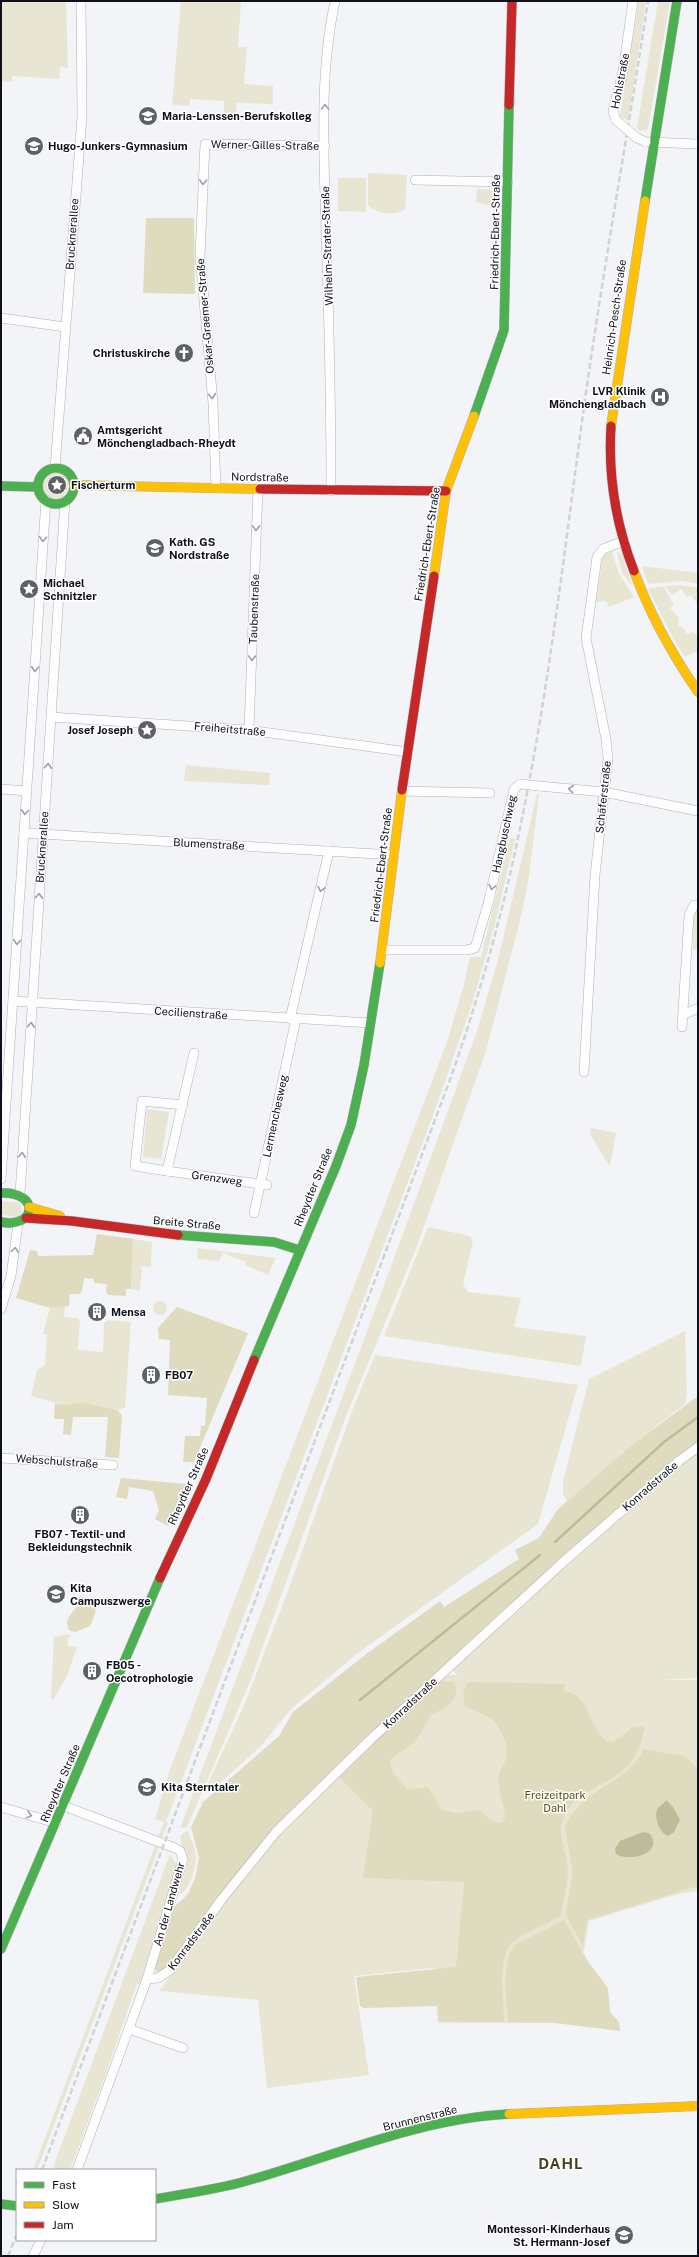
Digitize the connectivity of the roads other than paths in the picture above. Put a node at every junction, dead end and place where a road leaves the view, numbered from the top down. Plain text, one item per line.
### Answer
1 (81, 1) edge
2 (335, 1) edge
3 (512, 1) edge
4 (633, 1) edge
5 (677, 1) edge
6 (650, 142) junction
7 (205, 144) joint
8 (698, 144) edge
9 (325, 146) junction
10 (415, 180) dead end
11 (508, 182) junction
12 (1, 318) edge
13 (65, 326) junction
14 (55, 468) junction
15 (74, 485) junction
16 (1, 486) edge
17 (38, 487) junction
18 (216, 488) junction
19 (258, 489) junction
20 (331, 491) junction
21 (446, 491) junction
22 (46, 500) junction
23 (65, 501) junction
24 (624, 541) junction
25 (698, 692) edge
26 (51, 717) junction
27 (249, 730) junction
28 (408, 752) junction
29 (1, 790) edge
30 (27, 791) junction
31 (402, 791) junction
32 (604, 792) junction
33 (490, 793) dead end
34 (698, 811) edge
35 (24, 833) junction
36 (43, 834) junction
37 (330, 851) junction
38 (394, 855) junction
39 (698, 905) edge
40 (382, 950) junction
41 (13, 1001) junction
42 (32, 1003) junction
43 (698, 1008) edge
44 (683, 1015) junction
45 (293, 1019) junction
46 (370, 1023) junction
47 (682, 1027) dead end
48 (194, 1053) dead end
49 (584, 1072) dead end
50 (183, 1105) junction
51 (167, 1171) junction
52 (1, 1179) edge
53 (264, 1184) junction
54 (1, 1193) edge
55 (20, 1194) junction
56 (29, 1207) junction
57 (254, 1213) dead end
58 (26, 1218) junction
59 (72, 1221) junction
60 (1, 1222) edge
61 (18, 1224) junction
62 (299, 1250) junction
63 (1, 1310) edge
64 (698, 1447) edge
65 (1, 1458) edge
66 (113, 1465) dead end
67 (64, 1806) junction
68 (1, 1807) edge
69 (56, 1823) junction
70 (2, 1945) edge
71 (146, 1979) junction
72 (129, 2029) junction
73 (182, 2048) dead end
74 (698, 2106) edge
75 (77, 2169) edge
76 (156, 2199) edge
77 (1, 2204) edge
78 (16, 2206) edge
79 (40, 2241) edge
80 (33, 2256) edge

1 - 13 street, Brucknerallee
9 -> 2 street, Wilhelm-Strater-Straße
3 - 11 street, Friedrich-Ebert-Straße
4 - 6 street, Hohlstraße, bridge
5 - 6 street, Heinrich-Pesch-Straße
6 - 8 street, Hohlstraße
6 - 24 street, Heinrich-Pesch-Straße
7 - 9 street, Werner-Gilles-Straße
7 -> 18 street, Oskar-Graemer-Straße
9 - 20 street, Wilhelm-Strater-Straße
10 - 11 street
11 - 21 street, Friedrich-Ebert-Straße
12 - 13 street
13 - 14 street, Brucknerallee
14 - 15 street
14 - 17 street
15 - 18 street, Nordstraße
15 - 23 street
16 - 17 street
17 - 22 street
18 - 19 street, Nordstraße
19 - 20 street, Nordstraße
19 -> 27 street, Taubenstraße
20 - 21 street, Nordstraße
21 - 28 street, Friedrich-Ebert-Straße
22 - 23 street
22 -> 30 street, Brucknerallee
23 - 26 street, Brucknerallee
24 - 25 street, Heinrich-Pesch-Straße
24 - 32 street, Schäferstraße
26 - 27 street, Freiheitstraße
36 -> 26 street, Brucknerallee
27 - 28 street, Freiheitstraße
28 - 31 street, Friedrich-Ebert-Straße
29 - 30 street
30 -> 35 street, Brucknerallee
31 - 33 street
31 - 38 street, Friedrich-Ebert-Straße
32 - 34 street, Hangbuschweg
32 -> 40 street, Hangbuschweg, bridge
32 - 49 street, Schäferstraße
35 - 36 street, Blumenstraße
35 -> 41 street, Brucknerallee
36 - 37 street, Blumenstraße
42 -> 36 street, Brucknerallee
37 - 38 street, Blumenstraße
37 -> 45 street, Lermenchesweg
38 - 40 street, Friedrich-Ebert-Straße
39 - 44 street
40 - 46 street, Friedrich-Ebert-Straße
41 - 42 street, Cecilienstraße
41 - 52 street, Brucknerallee
42 - 45 street, Cecilienstraße
55 -> 42 street, Brucknerallee
43 - 44 street
44 - 47 street
45 - 46 street, Cecilienstraße
45 - 53 street, Lermenchesweg
46 - 62 street, Rheydter Straße
48 - 50 street
50 - 51 street
50 - 51 street, Grenzweg
51 - 53 street, Grenzweg
53 - 57 street, Lermenchesweg
54 - 55 street
55 - 56 street
56 - 58 street
56 - 59 street, Breite Straße
58 - 59 street, Breite Straße
58 - 61 street
59 - 62 street, Breite Straße
60 - 61 street
63 -> 61 street
62 - 67 street, Rheydter Straße
64 - 71 street, Konradstraße
65 - 66 street, Webschulstraße
67 - 69 street, Rheydter Straße
67 - 71 street, An der Landwehr
68 -> 69 street
69 - 70 street, Rheydter Straße
71 - 72 street, An der Landwehr
72 - 73 street
72 - 75 street, An der Landwehr
74 - 76 street, Brunnenstraße
77 - 78 street
79 - 80 street

